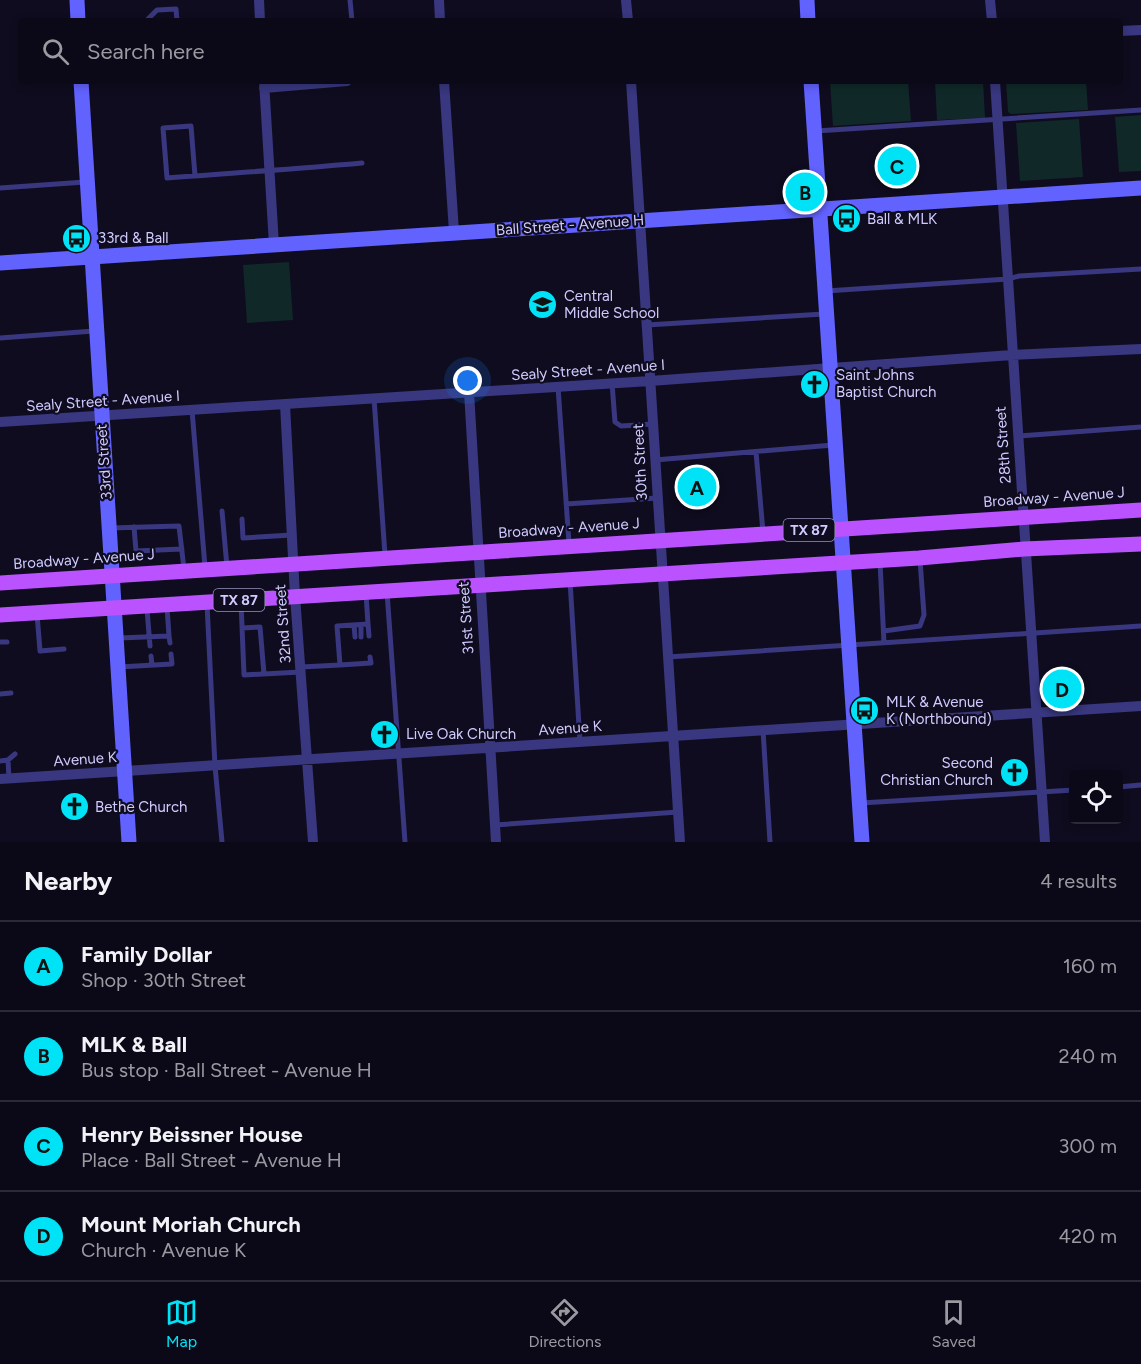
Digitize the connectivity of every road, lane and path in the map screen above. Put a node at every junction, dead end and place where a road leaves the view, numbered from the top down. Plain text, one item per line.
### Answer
1 (77, 0) edge
2 (259, 0) edge
3 (350, 0) edge
4 (439, 0) edge
5 (626, 0) edge
6 (807, 0) edge
7 (990, 0) edge
8 (78, 18) edge
9 (149, 18) edge
10 (177, 18) edge
11 (260, 18) edge
12 (352, 18) edge
13 (440, 18) edge
14 (628, 18) edge
15 (808, 18) edge
16 (992, 18) edge
17 (1141, 30) edge
18 (1123, 31) edge
19 (81, 84) edge
20 (264, 84) edge
21 (444, 84) edge
22 (631, 84) edge
23 (812, 84) edge
24 (995, 84) edge
25 (1141, 110) edge
26 (997, 118) junction
27 (815, 131) junction
28 (362, 163) dead end
29 (270, 171) junction
30 (195, 176) junction
31 (86, 182) junction
32 (0, 188) edge
33 (1141, 188) edge
34 (1002, 197) junction
35 (820, 208) junction
36 (640, 220) junction
37 (454, 232) junction
38 (274, 245) junction
39 (92, 257) junction
40 (0, 263) edge
41 (1141, 269) edge
42 (1008, 279) junction
43 (825, 291) junction
44 (826, 314) junction
45 (646, 325) junction
46 (96, 331) junction
47 (0, 338) edge
48 (1141, 349) edge
49 (1012, 355) junction
50 (830, 367) junction
51 (650, 381) junction
52 (612, 383) junction
53 (558, 387) junction
54 (469, 392) junction
55 (374, 398) junction
56 (285, 404) junction
57 (192, 410) junction
58 (101, 416) junction
59 (0, 422) edge
60 (653, 424) junction
61 (1141, 427) edge
62 (1017, 436) junction
63 (836, 445) junction
64 (756, 452) junction
65 (655, 460) junction
66 (657, 498) junction
67 (566, 504) junction
68 (1141, 510) edge
69 (222, 511) dead end
70 (1022, 517) junction
71 (242, 519) dead end
72 (163, 526) junction
73 (134, 527) junction
74 (150, 527) junction
75 (108, 528) junction
76 (842, 528) junction
77 (164, 534) dead end
78 (292, 534) junction
79 (763, 534) junction
80 (151, 535) dead end
81 (660, 540) junction
82 (1141, 544) edge
83 (569, 546) junction
84 (182, 549) junction
85 (1024, 549) junction
86 (478, 553) junction
87 (386, 558) junction
88 (919, 558) junction
89 (880, 560) junction
90 (844, 562) junction
91 (294, 564) junction
92 (228, 568) junction
93 (205, 570) junction
94 (185, 571) junction
95 (662, 573) junction
96 (111, 576) junction
97 (570, 579) junction
98 (0, 583) edge
99 (479, 585) junction
100 (387, 591) junction
101 (366, 592) junction
102 (295, 596) junction
103 (241, 600) junction
104 (207, 602) junction
105 (167, 604) junction
106 (146, 606) junction
107 (114, 608) junction
108 (36, 613) junction
109 (0, 615) edge
110 (368, 624) junction
111 (357, 625) junction
112 (1141, 626) edge
113 (242, 628) junction
114 (884, 632) junction
115 (1033, 633) junction
116 (169, 636) junction
117 (369, 636) dead end
118 (149, 637) junction
119 (358, 637) dead end
120 (116, 638) junction
121 (0, 642) edge
122 (7, 642) dead end
123 (885, 642) junction
124 (170, 644) dead end
125 (849, 645) junction
126 (150, 646) dead end
127 (64, 649) dead end
128 (171, 654) dead end
129 (151, 656) dead end
130 (370, 657) dead end
131 (668, 657) junction
132 (152, 665) junction
133 (340, 665) junction
134 (118, 668) junction
135 (301, 670) junction
136 (264, 674) junction
137 (11, 693) dead end
138 (0, 694) edge
139 (1141, 706) edge
140 (1037, 713) junction
141 (855, 724) junction
142 (763, 730) junction
143 (673, 736) junction
144 (580, 742) junction
145 (490, 748) junction
146 (15, 754) dead end
147 (399, 754) junction
148 (8, 760) junction
149 (308, 760) junction
150 (0, 761) edge
151 (215, 766) junction
152 (125, 771) junction
153 (4, 779) edge
154 (1141, 786) edge
155 (1123, 787) edge
156 (1069, 790) edge
157 (1042, 792) junction
158 (859, 803) junction
159 (678, 812) junction
160 (495, 825) junction
161 (129, 842) edge
162 (222, 842) edge
163 (313, 842) edge
164 (405, 842) edge
165 (496, 842) edge
166 (680, 842) edge
167 (770, 842) edge
168 (862, 842) edge
169 (1045, 842) edge

1 - 8 street
2 - 11 street
3 - 12 lane
4 - 13 street
5 - 14 street
6 - 15 street
7 - 16 street
9 - 10 lane
17 - 18 street
19 - 31 street, 33rd Street
20 - 29 street
21 - 37 street
22 - 36 street, 30th Street
23 - 27 street
24 - 26 street, 28th Street
25 - 26 lane
26 - 27 lane
26 - 34 street, 28th Street
27 - 35 street
28 - 29 lane
29 - 30 lane
29 - 38 street
30 - 30 lane
31 - 32 lane
31 - 39 street, 33rd Street
33 - 34 street, Ball Street - Avenue H
34 - 35 street, Ball Street - Avenue H
34 - 42 street, 28th Street
35 - 36 street, Ball Street - Avenue H
35 - 43 street
36 - 37 street, Ball Street - Avenue H
36 - 45 street, 30th Street
37 - 38 street, Ball Street - Avenue H
38 - 39 street, Ball Street - Avenue H
39 - 40 street, Ball Street - Avenue H
39 - 46 street, 33rd Street
41 - 42 lane
42 - 43 lane
42 - 49 street, 28th Street
43 - 44 street
44 - 45 lane
44 - 50 street
45 - 51 street, 30th Street
46 - 47 lane
46 - 58 street, 33rd Street
48 - 49 street, Sealy Street - Avenue I
49 - 50 street, Sealy Street - Avenue I
49 - 62 street, 28th Street
50 - 51 street, Sealy Street - Avenue I
50 - 63 street
51 - 52 street, Sealy Street - Avenue I
51 - 60 street, 30th Street
52 - 53 street, Sealy Street - Avenue I
52 - 60 lane
53 - 54 street, Sealy Street - Avenue I
53 - 67 lane
54 - 55 street, Sealy Street - Avenue I
54 - 86 street, 31st Street
55 - 56 street, Sealy Street - Avenue I
55 - 87 lane
56 - 57 street, Sealy Street - Avenue I
56 - 78 street, 32nd Street
57 - 58 street, Sealy Street - Avenue I
57 - 93 lane
58 - 59 street, Sealy Street - Avenue I
58 - 75 street, 33rd Street
60 - 65 street, 30th Street
61 - 62 lane
62 - 70 street, 28th Street
63 - 64 lane
63 - 76 street
64 - 65 lane
64 - 79 lane
65 - 66 street, 30th Street
66 - 67 lane
66 - 81 street, 30th Street
67 - 83 lane
68 - 70 main road, Broadway - Avenue J / TX 87
69 - 92 lane
70 - 76 main road, Broadway - Avenue J / TX 87
70 - 85 street, 28th Street
71 - 78 lane
72 - 74 lane
72 - 77 lane
72 - 84 lane
73 - 74 lane
73 - 75 lane
73 - 84 lane
74 - 80 lane
75 - 96 street, 33rd Street
76 - 79 main road, Broadway - Avenue J / TX 87
76 - 90 street
78 - 91 street, 32nd Street
79 - 81 main road, Broadway - Avenue J / TX 87
81 - 83 main road, Broadway - Avenue J / TX 87
81 - 95 street, 30th Street
82 - 85 main road, TX 87
83 - 86 main road, Broadway - Avenue J / TX 87
84 - 94 lane
85 - 88 main road, TX 87
85 - 115 street, 28th Street
86 - 87 main road, Broadway - Avenue J / TX 87
86 - 99 street, 31st Street
87 - 91 main road, Broadway - Avenue J / TX 87
88 - 89 main road, TX 87
88 - 114 lane
89 - 90 main road, TX 87
89 - 114 lane
90 - 95 main road, TX 87
90 - 125 street
91 - 92 main road, Broadway - Avenue J / TX 87
91 - 102 street, 32nd Street
92 - 93 main road, Broadway - Avenue J / TX 87
93 - 94 main road, Broadway - Avenue J / TX 87
94 - 96 main road, Broadway - Avenue J / TX 87
95 - 97 main road, TX 87
95 - 131 street, 30th Street
96 - 98 main road, Broadway - Avenue J / TX 87
96 - 107 street, 33rd Street
97 - 99 main road, TX 87
97 - 144 lane
99 - 100 main road, TX 87
99 - 145 street, 31st Street
100 - 101 main road, TX 87
100 - 147 lane
101 - 102 main road, TX 87
101 - 110 lane
102 - 103 main road, TX 87
102 - 135 street, 32nd Street
103 - 104 main road, TX 87
103 - 113 lane
104 - 105 main road, TX 87
104 - 151 lane
105 - 106 main road, TX 87
105 - 116 lane
106 - 107 main road, TX 87
106 - 118 lane
107 - 108 main road, TX 87
107 - 120 street, 33rd Street
108 - 109 main road, TX 87
108 - 127 lane
110 - 111 lane
110 - 117 lane
111 - 119 lane
111 - 133 lane
112 - 115 lane
113 - 136 lane
113 - 136 lane
114 - 123 lane
115 - 123 lane
115 - 140 street, 28th Street
116 - 118 lane
116 - 124 lane
118 - 120 lane
118 - 126 lane
120 - 134 street, 33rd Street
121 - 122 lane
123 - 125 lane
125 - 131 lane
125 - 141 street
128 - 132 lane
129 - 132 lane
130 - 133 lane
131 - 143 street, 30th Street
132 - 134 lane
133 - 135 lane
134 - 152 street, 33rd Street
135 - 136 lane
135 - 149 street, 32nd Street
137 - 138 lane
139 - 140 street, Avenue K
140 - 141 street, Avenue K
140 - 157 street, 28th Street
141 - 142 street, Avenue K
141 - 158 street
142 - 143 street, Avenue K
142 - 167 lane
143 - 144 street, Avenue K
143 - 159 street, 30th Street
144 - 145 street, Avenue K
145 - 147 street, Avenue K
145 - 160 street, 31st Street
146 - 148 lane
147 - 149 street, Avenue K
147 - 164 lane
148 - 150 lane
148 - 153 lane
149 - 151 street, Avenue K
149 - 163 street, 32nd Street
151 - 152 street, Avenue K
151 - 162 lane
152 - 153 street, Avenue K
152 - 161 street, 33rd Street
154 - 155 lane
156 - 157 lane
157 - 158 lane
157 - 169 street, 28th Street
158 - 168 street
159 - 160 lane
159 - 166 street, 30th Street
160 - 165 street, 31st Street

